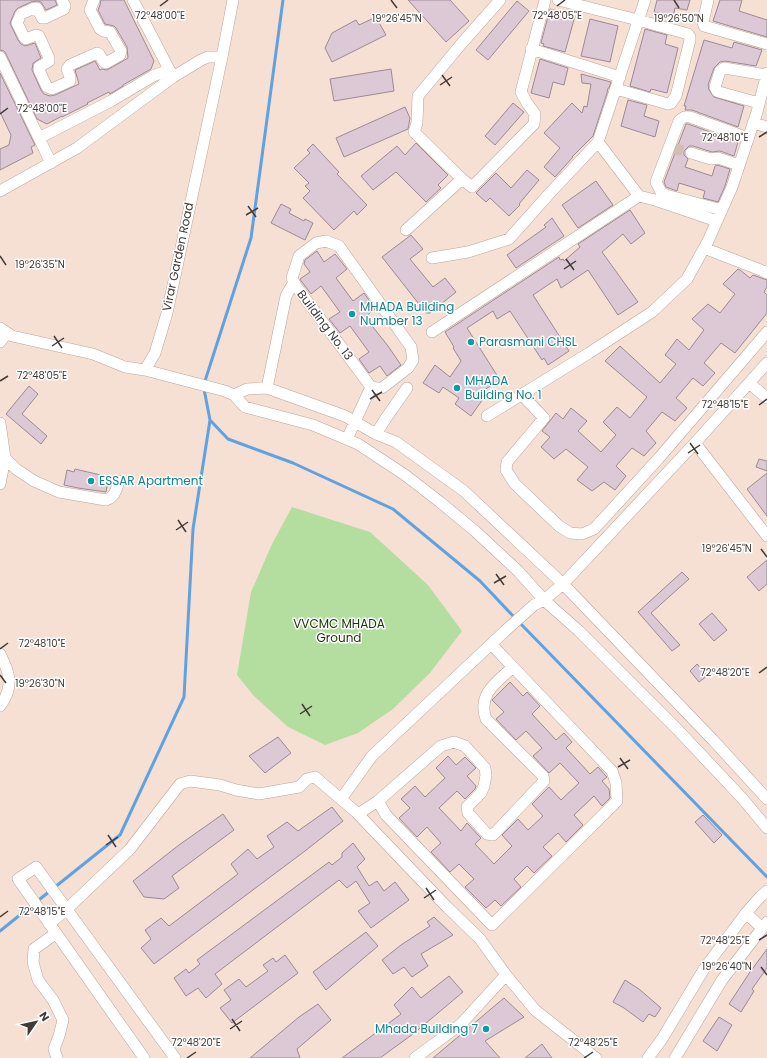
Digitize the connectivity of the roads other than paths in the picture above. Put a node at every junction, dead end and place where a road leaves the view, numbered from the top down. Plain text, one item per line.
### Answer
1 (62, 0) edge
2 (94, 0) edge
3 (134, 0) edge
4 (233, 0) edge
5 (500, 0) edge
6 (545, 0) edge
7 (558, 0) edge
8 (645, 0) edge
9 (708, 0) edge
10 (638, 20) junction
11 (767, 44) edge
12 (531, 49) junction
13 (0, 57) edge
14 (222, 57) junction
15 (171, 74) junction
16 (767, 74) edge
17 (620, 76) junction
18 (615, 92) junction
19 (759, 103) junction
20 (665, 109) dead end
21 (753, 123) junction
22 (767, 127) edge
23 (745, 136) junction
24 (39, 138) junction
25 (598, 142) junction
26 (691, 154) tunnel mouth
27 (51, 163) junction
28 (737, 165) junction
29 (462, 178) junction
30 (0, 192) edge
31 (639, 196) junction
32 (720, 210) junction
33 (717, 221) junction
34 (406, 230) dead end
35 (704, 248) junction
36 (432, 258) dead end
37 (767, 273) edge
38 (294, 282) junction
39 (432, 332) dead end
40 (767, 332) edge
41 (2, 334) edge
42 (767, 363) edge
43 (146, 370) junction
44 (749, 383) junction
45 (371, 386) junction
46 (267, 388) junction
47 (407, 388) dead end
48 (229, 393) junction
49 (522, 394) junction
50 (767, 398) edge
51 (487, 416) dead end
52 (355, 422) junction
53 (0, 426) edge
54 (376, 434) junction
55 (347, 439) junction
56 (695, 443) junction
57 (4, 458) junction
58 (118, 481) dead end
59 (0, 484) edge
60 (767, 536) edge
61 (563, 584) junction
62 (539, 602) junction
63 (491, 644) junction
64 (0, 654) edge
65 (513, 667) junction
66 (0, 706) edge
67 (341, 799) junction
68 (767, 799) edge
69 (378, 801) junction
70 (358, 814) junction
71 (767, 828) edge
72 (763, 894) edge
73 (66, 909) junction
74 (746, 913) junction
75 (49, 924) junction
76 (492, 925) junction
77 (764, 925) edge
78 (55, 934) junction
79 (480, 939) junction
80 (506, 975) junction
81 (57, 1058) edge
82 (144, 1058) edge
83 (175, 1058) edge
84 (415, 1058) edge
85 (596, 1058) edge
86 (648, 1058) edge
87 (675, 1058) edge

1 - 2 street
3 - 15 street
4 - 14 street, Virar Garden Road
5 - 29 street
6 - 12 street
7 - 10 street
8 - 10 street
9 - 11 street
10 - 17 street
10 - 18 street
12 - 17 street
12 - 29 street
13 - 24 street
14 - 15 street
14 - 43 street, Virar Garden Road
15 - 24 street
15 - 27 street
16 - 19 street
16 - 19 street
17 - 18 street
18 - 20 street
18 - 25 street
19 - 21 street
21 - 22 street
21 - 23 street
23 - 28 street
23 - 32 street
24 - 27 street
25 - 31 street
25 - 36 street
26 - 28 street
27 - 30 street
28 - 32 street
29 - 34 street
31 - 33 street
31 - 39 street
32 - 33 street
33 - 35 street
35 - 37 street
35 - 49 street
38 - 45 street, Building No. 13
38 - 45 street, Building No. 13
38 - 46 street
40 - 49 street
41 - 43 street
42 - 44 street
43 - 48 street
44 - 50 street
44 - 56 street
45 - 52 street
46 - 48 street
46 - 52 street
47 - 54 street
48 - 55 street
49 - 51 street
52 - 54 street
52 - 55 street
53 - 57 street
54 - 61 street
55 - 62 street
56 - 60 street
56 - 61 street
57 - 58 street
57 - 59 street
61 - 62 street
61 - 68 street
62 - 63 street
62 - 71 street
63 - 65 street
63 - 67 street
64 - 66 street
65 - 69 street
65 - 76 street
67 - 70 street
67 - 73 street
69 - 70 street
69 - 76 street
70 - 79 street
72 - 74 street
73 - 75 street
73 - 75 street
73 - 83 street
74 - 77 street
74 - 86 street
75 - 78 street
76 - 79 street
77 - 87 street
78 - 81 street
78 - 82 street
79 - 80 street
80 - 84 street
80 - 85 street

